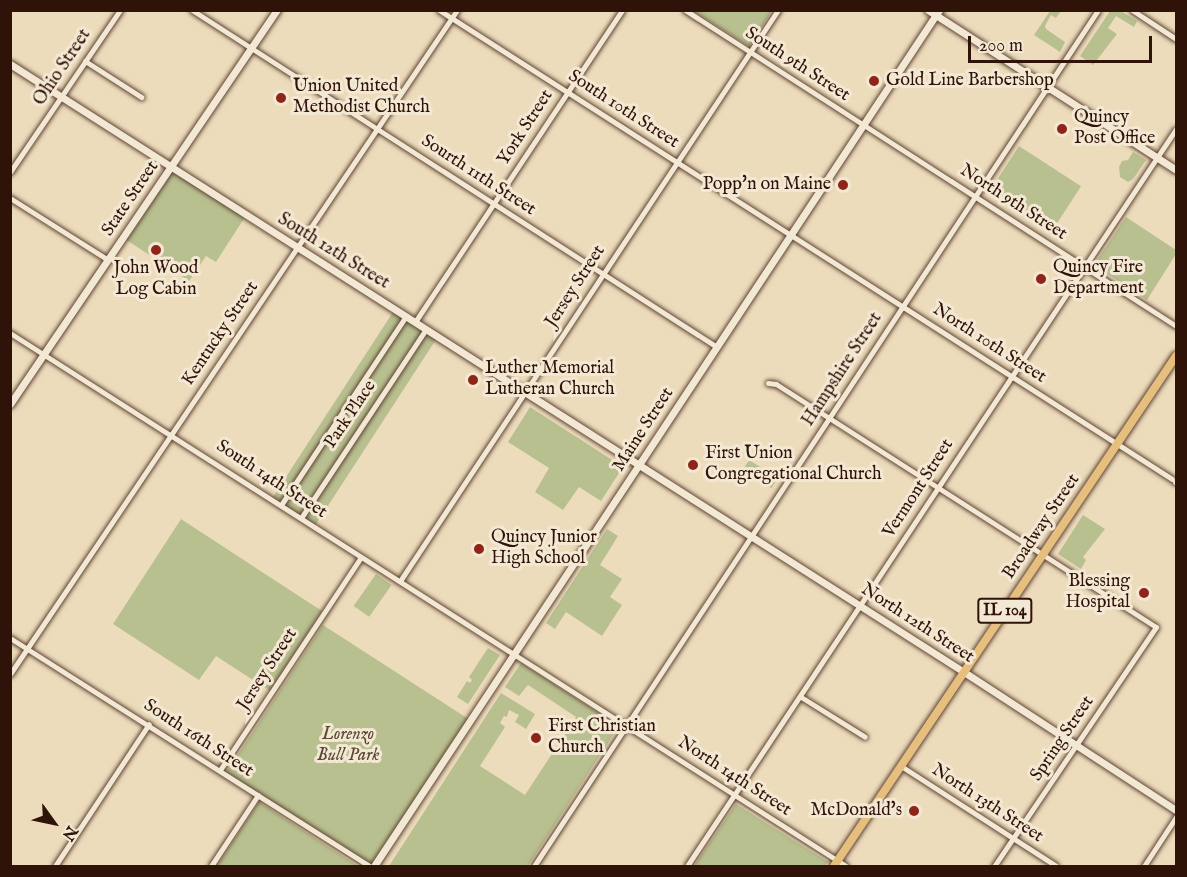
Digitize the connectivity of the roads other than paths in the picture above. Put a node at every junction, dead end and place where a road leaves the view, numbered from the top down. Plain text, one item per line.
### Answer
1 (120, 10) edge
2 (192, 10) edge
3 (277, 10) edge
4 (439, 10) edge
5 (457, 10) edge
6 (622, 10) edge
7 (685, 10) edge
8 (778, 10) edge
9 (928, 10) edge
10 (1098, 10) edge
11 (1132, 10) edge
12 (937, 13) edge
13 (452, 19) junction
14 (1176, 39) edge
15 (251, 48) junction
16 (750, 52) junction
17 (86, 61) junction
18 (10, 64) edge
19 (1047, 87) junction
20 (567, 93) junction
21 (62, 96) junction
22 (141, 97) dead end
23 (863, 125) junction
24 (378, 129) junction
25 (1176, 129) edge
26 (1157, 158) junction
27 (677, 163) junction
28 (171, 166) junction
29 (1176, 170) edge
30 (10, 172) edge
31 (975, 197) junction
32 (10, 198) edge
33 (494, 204) junction
34 (790, 235) junction
35 (297, 247) junction
36 (108, 260) junction
37 (1084, 267) junction
38 (603, 274) junction
39 (902, 307) junction
40 (406, 316) junction
41 (416, 322) junction
42 (1176, 326) edge
43 (426, 329) junction
44 (10, 333) edge
45 (717, 347) junction
46 (44, 354) junction
47 (1176, 356) edge
48 (1012, 377) junction
49 (768, 383) dead end
50 (525, 392) junction
51 (10, 404) edge
52 (829, 418) junction
53 (171, 435) junction
54 (1118, 444) junction
55 (639, 465) junction
56 (1174, 481) edge
57 (938, 488) junction
58 (281, 505) junction
59 (301, 518) junction
60 (751, 536) junction
61 (1043, 555) junction
62 (361, 557) junction
63 (400, 581) junction
64 (861, 606) junction
65 (10, 638) edge
66 (28, 649) junction
67 (514, 654) junction
68 (964, 672) junction
69 (10, 674) edge
70 (801, 697) junction
71 (149, 724) junction
72 (626, 725) junction
73 (865, 738) dead end
74 (1077, 746) junction
75 (901, 766) junction
76 (220, 770) junction
77 (258, 795) junction
78 (734, 795) junction
79 (1176, 810) edge
80 (1176, 818) edge
81 (1013, 839) junction
82 (836, 864) edge
83 (55, 867) edge
84 (211, 867) edge
85 (371, 867) edge
86 (534, 867) edge
87 (687, 867) edge
88 (846, 867) edge
89 (994, 867) edge
90 (1056, 867) edge
91 (1144, 867) edge

1 - 17 street, Ohio Street
2 - 15 street, Sourth 11th Street
3 - 15 street, State Street
4 - 13 street, South 10th Street
5 - 13 street, Kentucky Street
6 - 20 street, York Street
7 - 16 street, South 9th Street
8 - 16 street, Jersey Street
9 - 12 street
10 - 19 street, Hampshire Street
11 - 14 street
12 - 19 street
12 - 23 street, Maine Street
13 - 20 street, South 10th Street
13 - 24 street, Kentucky Street
15 - 24 street, Sourth 11th Street
15 - 28 street, State Street
16 - 23 street, South 9th Street
16 - 27 street, Jersey Street
17 - 21 street, Ohio Street
17 - 22 street
18 - 21 street, South 12th Street
19 - 26 street
19 - 31 street, Hampshire Street
20 - 27 street, South 10th Street
20 - 33 street, York Street
21 - 28 street, South 12th Street
21 - 30 street, Ohio Street
23 - 31 street, North 9th Street
23 - 34 street, Maine Street
24 - 33 street, Sourth 11th Street
24 - 35 street, Kentucky Street
25 - 26 street, Vermont Street
26 - 29 street
26 - 37 street, Vermont Street
27 - 34 street, South 10th Street
27 - 38 street, Jersey Street
28 - 35 street, South 12th Street
28 - 36 street, State Street
31 - 37 street, North 9th Street
31 - 39 street, Hampshire Street
32 - 36 street
33 - 38 street, Sourth 11th Street
33 - 41 street, York Street
34 - 39 street, North 10th Street
34 - 45 street, Maine Street
35 - 40 street, South 12th Street
35 - 53 street, Kentucky Street
36 - 46 street, State Street
37 - 42 street, North 9th Street
37 - 48 street, Vermont Street
38 - 45 street, Sourth 11th Street
38 - 50 street, Jersey Street
39 - 48 street, North 10th Street
39 - 52 street, Hampshire Street
40 - 41 street, South 12th Street
40 - 58 street, Park Place
41 - 43 street, South 12th Street
43 - 50 street, South 12th Street
43 - 59 street, Park Place
44 - 46 street, South 14th Street
45 - 55 street, Maine Street
46 - 51 street, State Street
46 - 53 street, South 14th Street
47 - 54 main road, Broadway Street / IL 104
48 - 54 street, North 10th Street
48 - 57 street, Vermont Street
49 - 52 street
50 - 55 street, South 12th Street
50 - 63 street, Jersey Street
52 - 57 street
52 - 60 street, Hampshire Street
53 - 58 street, South 14th Street
53 - 66 street, Kentucky Street
54 - 56 street, North 10th Street
54 - 61 main road, Broadway Street / IL 104
55 - 60 street, North 12th Street
55 - 67 street, Maine Street
57 - 61 street
57 - 64 street, Vermont Street
58 - 59 street, South 14th Street
59 - 62 street, South 14th Street
60 - 64 street, North 12th Street
60 - 72 street, Hampshire Street
61 - 68 main road, Broadway Street / IL 104
61 - 74 street, Spring Street
62 - 63 street, South 14th Street
62 - 76 street, Jersey Street
63 - 67 street, South 14th Street
64 - 68 street, North 12th Street
64 - 70 street, Vermont Street
65 - 66 street, South 16th Street
66 - 69 street, Kentucky Street
66 - 71 street, South 16th Street
67 - 72 street, North 14th Street
67 - 85 street, Maine Street
68 - 74 street, North 12th Street
68 - 75 main road, Broadway Street / IL 104
70 - 73 street
70 - 78 street, Vermont Street
71 - 76 street, South 16th Street
71 - 83 street
72 - 78 street, North 14th Street
72 - 86 street, Hampshire Street
74 - 79 street, North 12th Street
74 - 81 street, Spring Street
75 - 81 street, North 13th Street
75 - 82 main road, Broadway Street / IL 104
76 - 77 street, South 16th Street
77 - 84 street
77 - 85 street, South 16th Street
78 - 82 street, North 14th Street
78 - 87 street, Vermont Street
80 - 91 street
81 - 89 street, Spring Street
81 - 90 street, North 13th Street
82 - 88 street, North 14th Street

